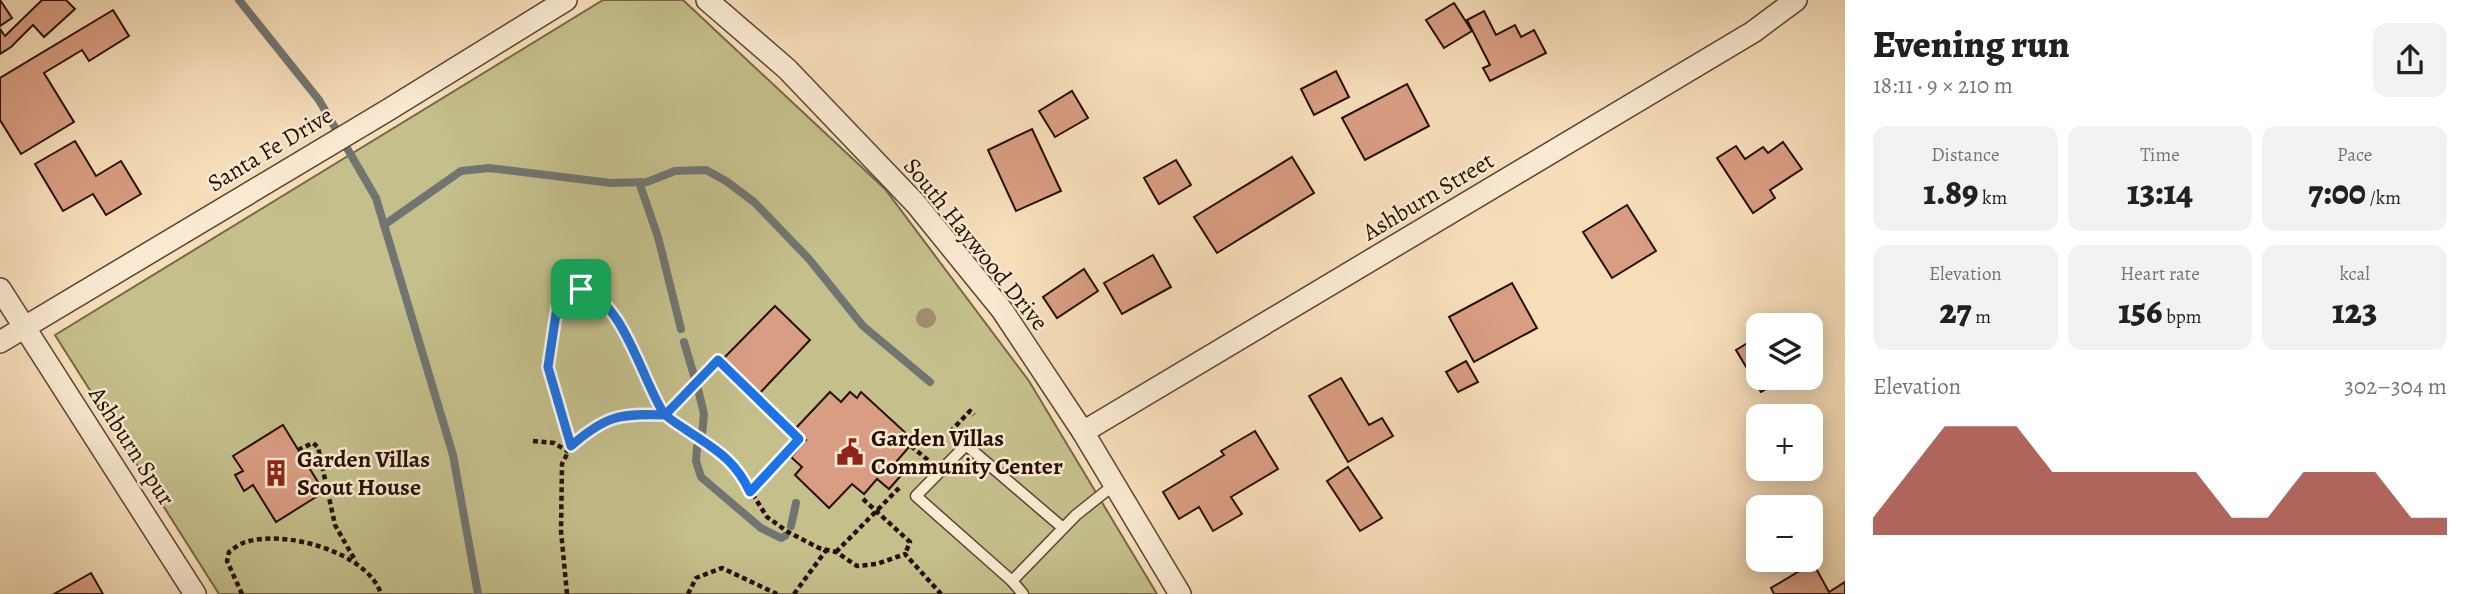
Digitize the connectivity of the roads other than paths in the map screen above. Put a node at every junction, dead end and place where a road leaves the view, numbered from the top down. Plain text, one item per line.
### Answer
1 (566, 0) edge
2 (707, 0) edge
3 (1796, 0) edge
4 (0, 289) edge
5 (24, 328) junction
6 (0, 342) edge
7 (1083, 432) junction
8 (1115, 484) junction
9 (1063, 528) junction
10 (1012, 581) junction
11 (195, 594) edge
12 (1023, 594) edge
13 (1181, 594) edge

1 - 5 street, Santa Fe Drive
2 - 7 street, South Haywood Drive
3 - 7 street, Ashburn Street
4 - 5 street, Ashburn Spur
5 - 6 street, Santa Fe Drive
5 - 11 street, Ashburn Spur
7 - 8 street, South Haywood Drive
8 - 9 lane
8 - 13 street, South Haywood Drive
9 - 10 lane
9 - 10 lane
10 - 12 lane

